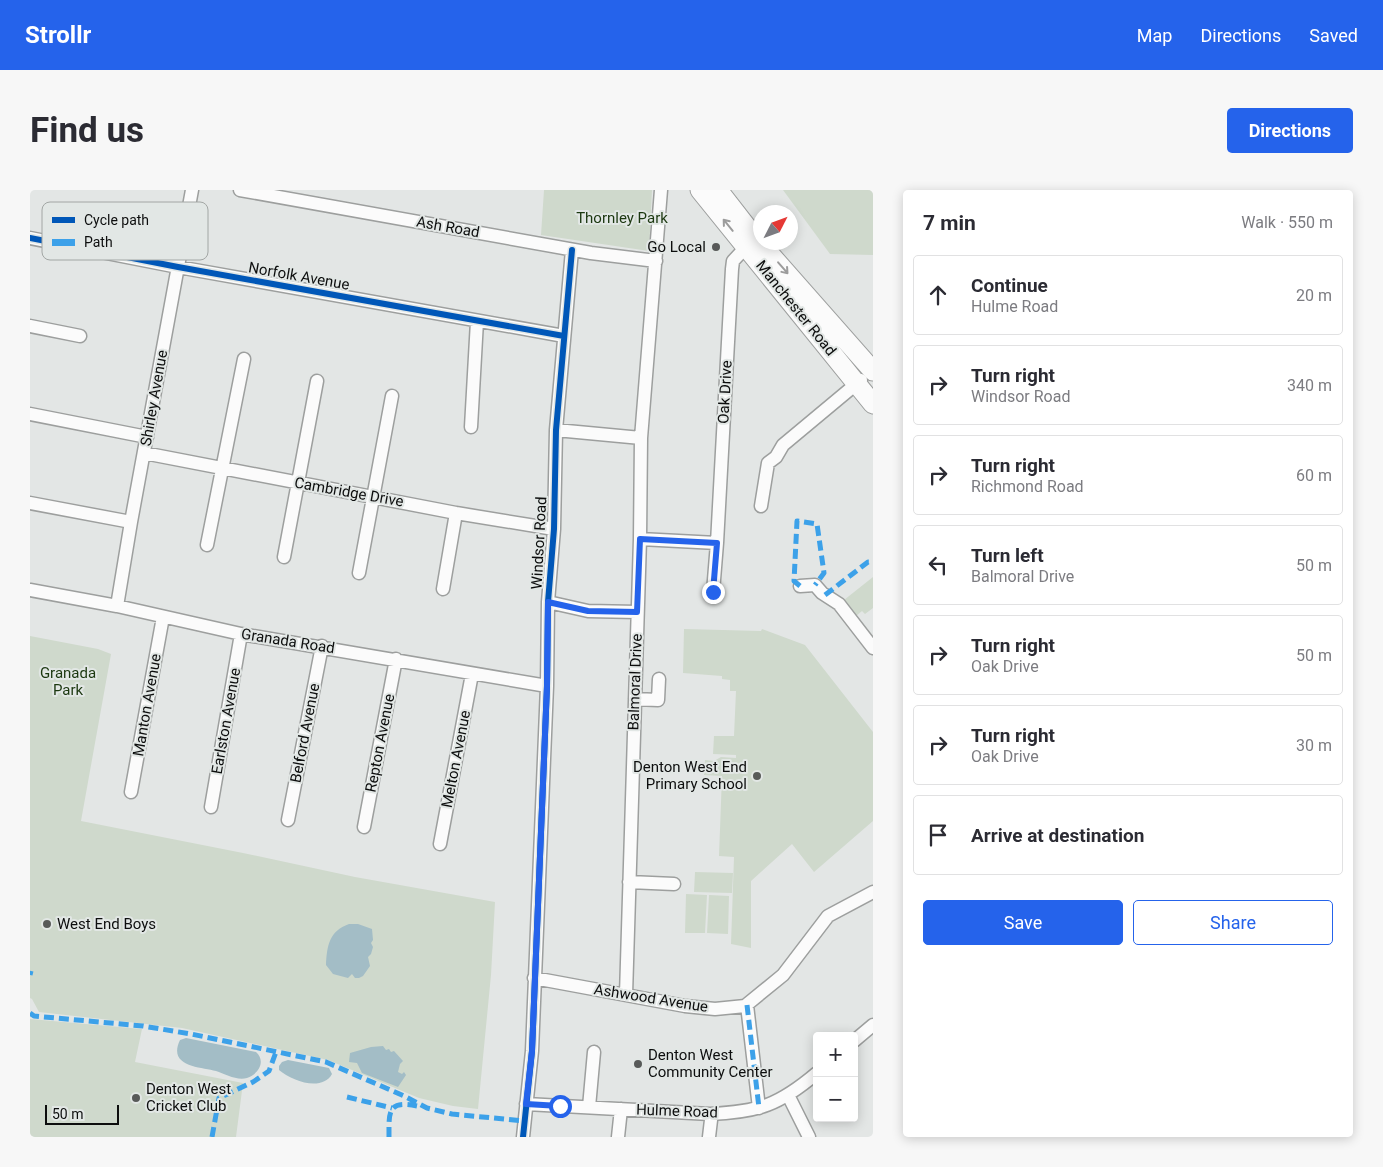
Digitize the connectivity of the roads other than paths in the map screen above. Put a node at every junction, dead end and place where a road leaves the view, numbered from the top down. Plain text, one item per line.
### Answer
1 (240, 190) edge
2 (661, 190) edge
3 (700, 190) edge
4 (718, 190) edge
5 (746, 247) junction
6 (572, 250) junction
7 (142, 260) edge
8 (179, 260) edge
9 (656, 261) junction
10 (178, 267) junction
11 (477, 321) junction
12 (30, 326) edge
13 (80, 336) dead end
14 (564, 336) junction
15 (244, 359) dead end
16 (873, 370) edge
17 (317, 380) dead end
18 (857, 383) junction
19 (392, 396) dead end
20 (873, 404) edge
21 (30, 414) edge
22 (471, 427) dead end
23 (556, 430) junction
24 (147, 437) junction
25 (641, 438) junction
26 (144, 453) junction
27 (223, 469) junction
28 (298, 483) junction
29 (373, 496) junction
30 (30, 503) edge
31 (761, 506) dead end
32 (456, 513) junction
33 (131, 522) junction
34 (554, 529) junction
35 (640, 539) junction
36 (717, 543) junction
37 (207, 545) dead end
38 (284, 557) dead end
39 (359, 573) dead end
40 (800, 586) dead end
41 (443, 589) dead end
42 (30, 590) edge
43 (713, 592) dead end
44 (548, 602) junction
45 (117, 606) junction
46 (637, 612) junction
47 (163, 617) junction
48 (241, 634) junction
49 (322, 646) junction
50 (873, 648) edge
51 (396, 660) junction
52 (472, 674) junction
53 (659, 679) dead end
54 (547, 686) junction
55 (634, 699) junction
56 (131, 792) dead end
57 (211, 807) dead end
58 (288, 820) dead end
59 (364, 827) dead end
60 (440, 844) dead end
61 (629, 882) junction
62 (674, 884) dead end
63 (873, 892) edge
64 (534, 978) junction
65 (626, 995) junction
66 (747, 1005) junction
67 (873, 1025) edge
68 (858, 1038) edge
69 (594, 1052) dead end
70 (813, 1076) edge
71 (788, 1096) junction
72 (526, 1104) junction
73 (589, 1107) junction
74 (759, 1108) junction
75 (621, 1109) junction
76 (710, 1114) junction
77 (523, 1137) edge
78 (618, 1137) edge
79 (709, 1137) edge
80 (809, 1137) edge

1 - 6 street, Ash Road
2 - 9 street, Balmoral Drive
5 -> 3 highway, Manchester Road
4 -> 16 highway, Manchester Road
5 - 18 highway, Manchester Road
5 - 36 street, Oak Drive
6 - 9 street, Ash Road
6 - 14 street, Windsor Road
7 - 10 street, Norfolk Avenue
8 - 10 street, Shirley Avenue
9 - 25 street, Balmoral Drive
10 - 11 street, Norfolk Avenue
10 - 24 street, Shirley Avenue
11 - 14 street, Norfolk Avenue
11 - 22 street
12 - 13 street
14 - 23 street, Windsor Road
15 - 27 street
16 - 18 street
17 - 28 street
18 - 20 highway, Manchester Road
18 - 31 street
19 - 29 street
21 - 24 street
23 - 25 street
23 - 34 street, Windsor Road
24 - 26 street, Shirley Avenue
25 - 35 street, Balmoral Drive
26 - 27 street, Cambridge Drive
26 - 33 street, Shirley Avenue
27 - 28 street, Cambridge Drive
27 - 37 street
28 - 29 street, Cambridge Drive
28 - 38 street
29 - 32 street, Cambridge Drive
29 - 39 street
30 - 33 street
32 - 34 street, Cambridge Drive
32 - 41 street
33 - 45 street, Shirley Avenue
34 - 44 street, Windsor Road
35 - 36 street
35 - 46 street, Balmoral Drive
36 - 43 street, Oak Drive
40 - 50 street
42 - 45 street, Granada Road
44 - 46 street
44 - 54 street, Windsor Road
45 - 47 street, Granada Road
46 - 55 street, Balmoral Drive
47 - 48 street, Granada Road
47 - 56 street, Manton Avenue
48 - 49 street, Granada Road
48 - 57 street, Earlston Avenue
49 - 51 street, Granada Road
49 - 58 street, Belford Avenue
51 - 52 street, Granada Road
51 - 59 street, Repton Avenue
52 - 54 street, Granada Road
52 - 60 street, Melton Avenue
53 - 55 street
54 - 64 street, Windsor Road
55 - 61 street, Balmoral Drive
61 - 62 street
61 - 65 street, Balmoral Drive
63 - 66 street
64 - 65 street, Ashwood Avenue
64 - 72 street, Windsor Road
65 - 66 street, Ashwood Avenue
66 - 74 street
67 - 68 street
69 - 73 street
70 - 71 street, Hulme Road
71 - 74 street, Hulme Road
71 - 80 street
72 - 73 street, Hulme Road
72 - 77 street, Windsor Road
73 - 75 street, Hulme Road
74 - 76 street, Hulme Road
75 - 76 street, Hulme Road
75 - 78 street
76 - 79 street

